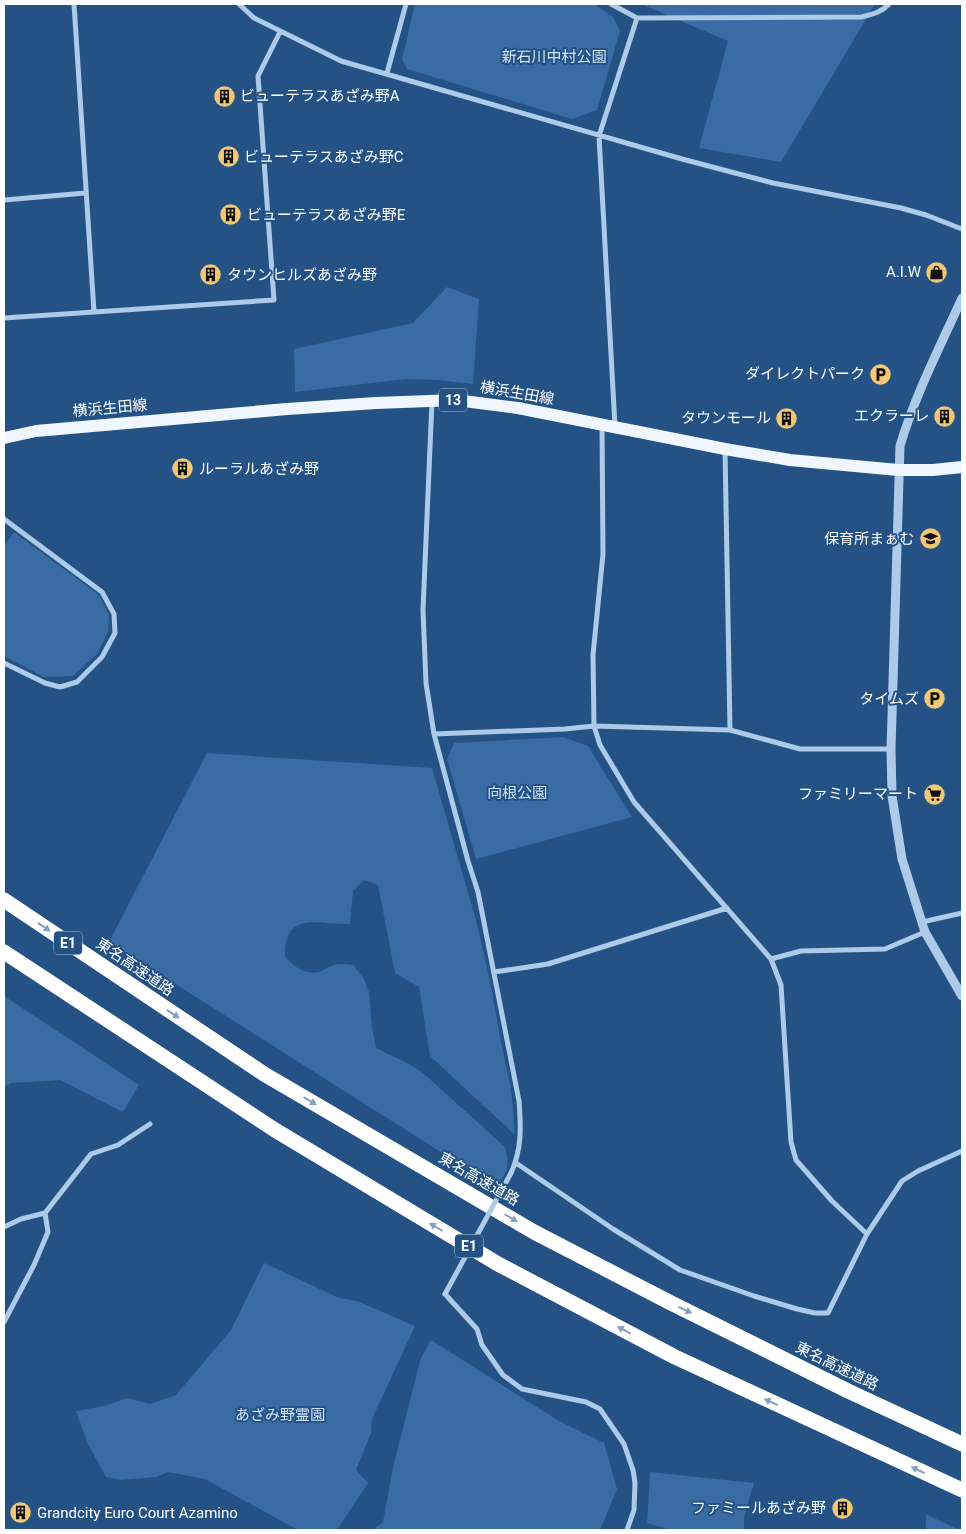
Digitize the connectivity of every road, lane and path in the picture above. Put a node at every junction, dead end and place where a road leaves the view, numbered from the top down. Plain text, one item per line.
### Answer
1 (74, 4) edge
2 (240, 4) edge
3 (406, 4) edge
4 (611, 4) edge
5 (889, 4) edge
6 (637, 18) junction
7 (280, 32) junction
8 (387, 73) junction
9 (599, 136) junction
10 (86, 193) junction
11 (4, 200) edge
12 (962, 229) edge
13 (962, 298) edge
14 (94, 312) junction
15 (4, 318) edge
16 (432, 400) junction
17 (609, 426) junction
18 (4, 438) edge
19 (726, 449) junction
20 (962, 467) edge
21 (898, 470) junction
22 (4, 519) edge
23 (4, 663) edge
24 (594, 726) junction
25 (730, 730) junction
26 (434, 734) junction
27 (891, 749) junction
28 (4, 900) edge
29 (727, 908) junction
30 (962, 913) edge
31 (922, 922) junction
32 (926, 932) junction
33 (4, 952) edge
34 (771, 959) junction
35 (494, 972) junction
36 (962, 996) edge
37 (150, 1124) dead end
38 (962, 1151) edge
39 (516, 1163) junction
40 (45, 1213) junction
41 (4, 1227) edge
42 (867, 1234) junction
43 (4, 1322) edge
44 (962, 1444) edge
45 (962, 1490) edge
46 (627, 1530) edge

1 - 10 street
2 - 7 street
3 - 8 street
4 - 6 street
5 - 6 street
6 - 9 street
7 - 8 street
7 - 14 street
8 - 9 street
9 - 12 street
9 - 17 street
10 - 11 street
10 - 14 street
13 - 21 street
14 - 15 street
16 - 17 main road, 横浜生田線 / 13
16 - 18 main road, 横浜生田線 / 13
16 - 26 street
17 - 19 main road, 横浜生田線 / 13
17 - 24 street
19 - 21 main road, 横浜生田線 / 13
19 - 25 street
20 - 21 main road, 横浜生田線 / 13
21 - 27 street
22 - 23 street
24 - 25 street
24 - 26 street
24 - 29 street
25 - 27 street
26 - 35 street
27 - 31 street
28 -> 44 highway, 東名高速道路 / E1
29 - 34 street
29 - 35 street
30 - 31 street
31 - 32 street
32 - 34 street
32 - 36 street
45 -> 33 highway, E1
34 - 42 street
35 - 39 street
37 - 40 street
38 - 42 street
39 - 42 street
39 - 46 street, bridge
40 - 41 street
40 - 43 street

